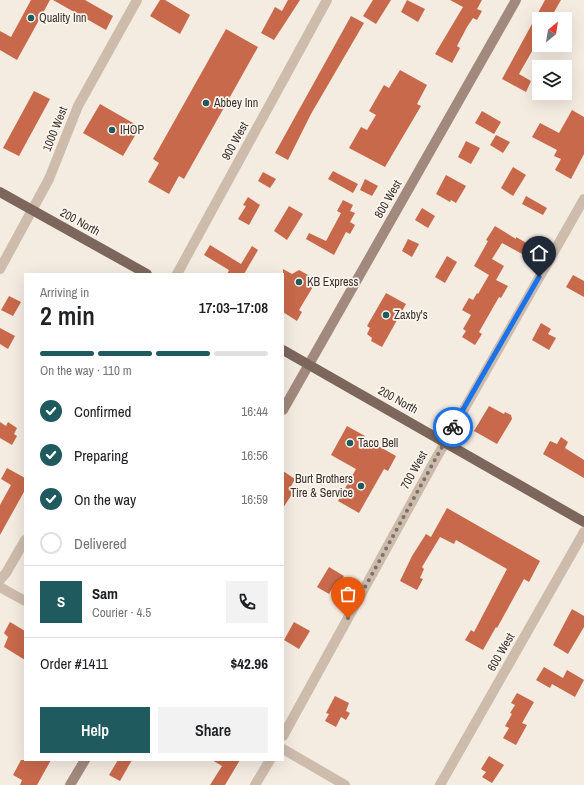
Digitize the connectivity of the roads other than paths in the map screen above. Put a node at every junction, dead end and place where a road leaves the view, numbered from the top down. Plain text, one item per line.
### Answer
1 (137, 0) edge
2 (327, 0) edge
3 (516, 0) edge
4 (0, 192) edge
5 (584, 199) edge
6 (31, 210) junction
7 (0, 269) edge
8 (145, 273) edge
9 (178, 273) edge
10 (284, 351) edge
11 (309, 365) junction
12 (284, 408) edge
13 (445, 442) junction
14 (584, 522) edge
15 (584, 532) edge
16 (24, 542) edge
17 (0, 580) edge
18 (0, 587) edge
19 (24, 600) edge
20 (284, 734) edge
21 (284, 750) edge
22 (84, 761) edge
23 (269, 761) edge
24 (70, 785) edge
25 (256, 785) edge
26 (345, 785) edge
27 (440, 785) edge

1 - 6 street, 1000 West
2 - 9 street, 900 West
3 - 11 street, 800 West
4 - 6 main road, 200 North
5 - 13 street, 700 West
6 - 7 street, 1000 West
6 - 8 main road, 200 North
10 - 11 main road, 200 North
11 - 12 street, 800 West
11 - 13 main road, 200 North
13 - 14 main road, 200 North
13 - 20 street, 700 West
15 - 27 street, 600 West
16 - 17 street
18 - 19 street
21 - 26 street
22 - 24 street
23 - 25 street

